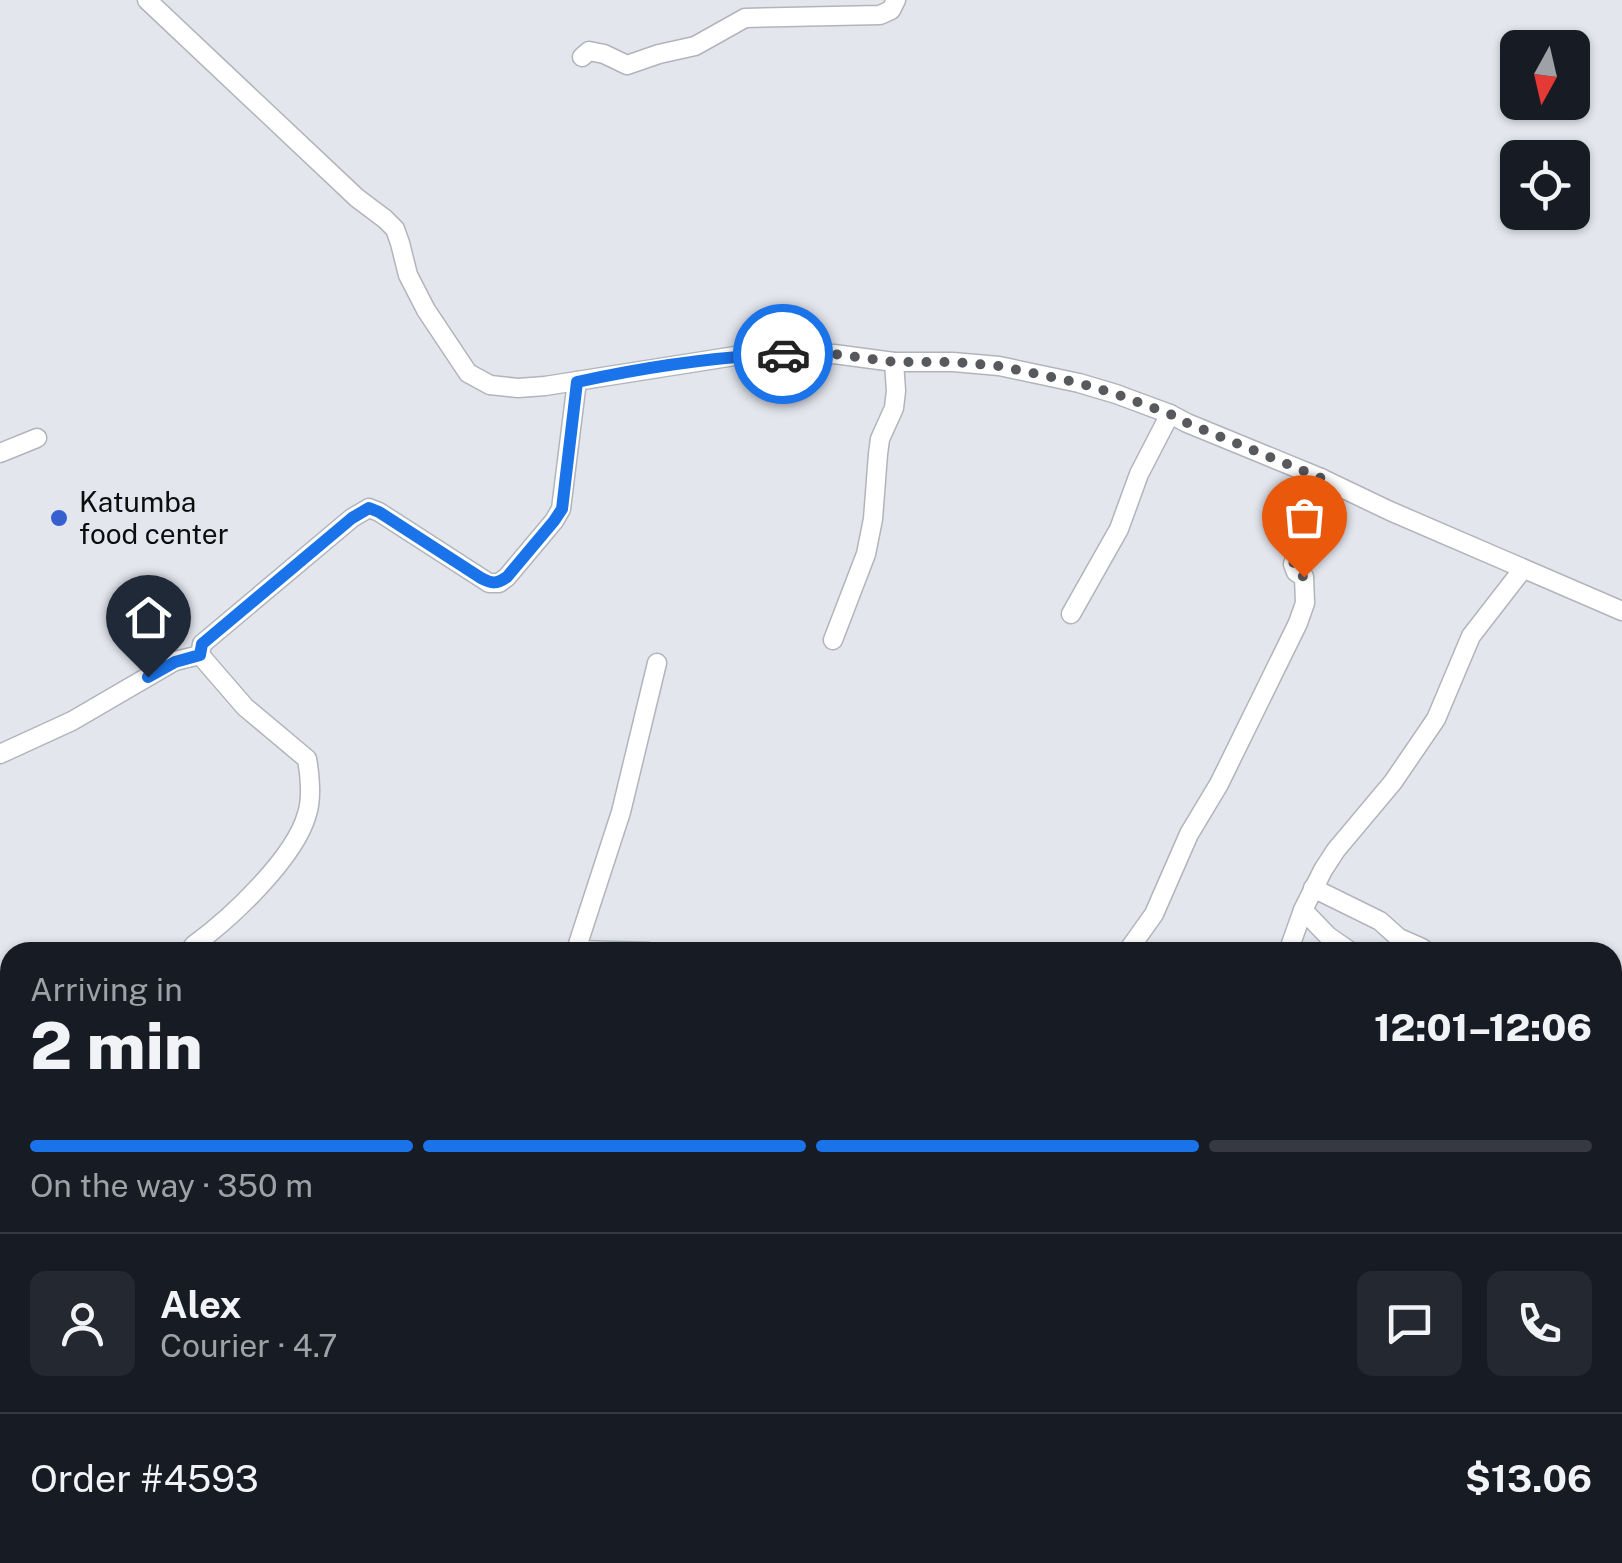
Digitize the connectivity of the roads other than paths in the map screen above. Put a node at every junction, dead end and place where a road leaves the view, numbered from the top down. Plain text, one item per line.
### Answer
1 (147, 0) edge
2 (896, 0) edge
3 (582, 57) dead end
4 (894, 362) junction
5 (577, 382) junction
6 (1170, 414) junction
7 (37, 438) dead end
8 (0, 453) edge
9 (1321, 478) junction
10 (1523, 569) junction
11 (1622, 611) edge
12 (1070, 614) dead end
13 (833, 640) dead end
14 (200, 655) junction
15 (657, 664) dead end
16 (0, 754) edge
17 (1313, 888) junction
18 (1304, 910) junction
19 (198, 942) edge
20 (578, 942) edge
21 (1134, 942) edge
22 (1292, 942) edge
23 (1337, 942) edge
24 (1408, 942) edge
25 (0, 1277) edge
26 (0, 1288) edge

1 - 5 street
2 - 3 street
4 - 5 street
4 - 6 street
4 - 13 street
5 - 14 street
6 - 9 street
6 - 12 street
7 - 8 street
9 - 10 street
9 - 21 street
10 - 11 street
10 - 17 street
14 - 16 street
14 - 19 street
15 - 20 street
17 - 18 street
17 - 24 street
18 - 22 street
18 - 23 street
25 - 26 street

